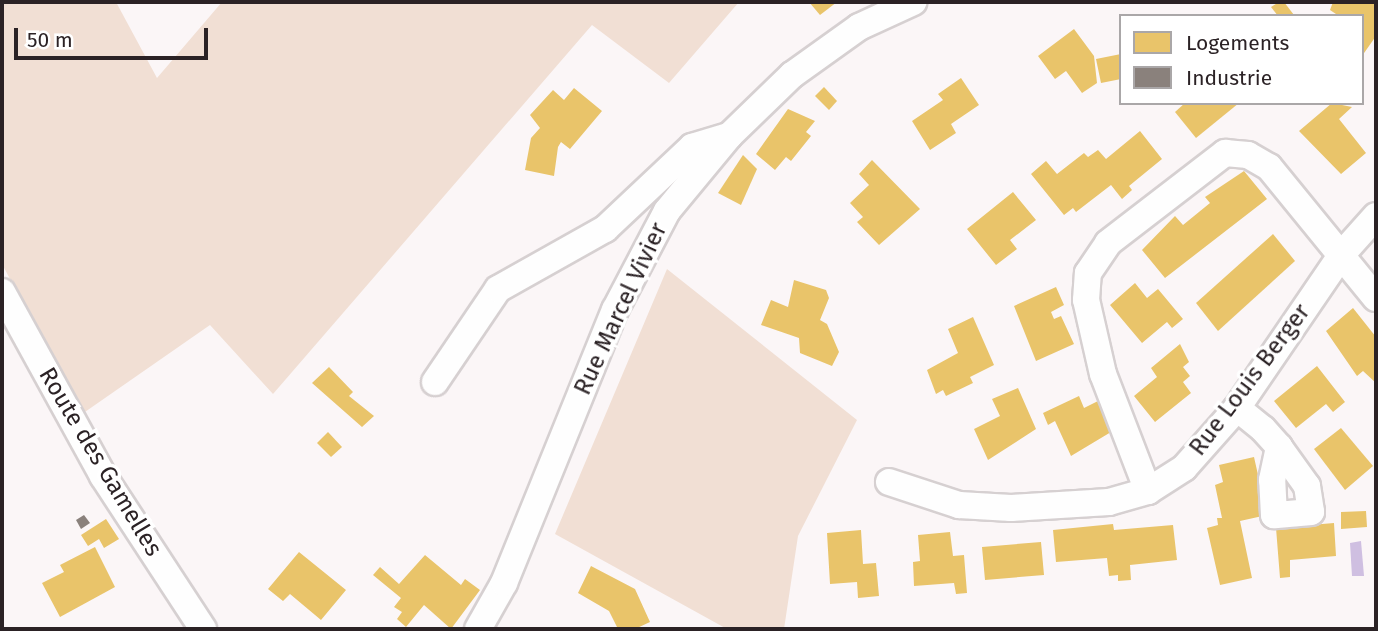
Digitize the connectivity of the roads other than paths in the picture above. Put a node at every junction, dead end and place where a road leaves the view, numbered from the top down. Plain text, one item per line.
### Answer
1 (913, 2) edge
2 (729, 136) junction
3 (1376, 216) edge
4 (1342, 254) junction
5 (2, 292) edge
6 (1376, 298) edge
7 (435, 382) dead end
8 (1237, 408) junction
9 (1279, 447) dead end
10 (890, 482) dead end
11 (1148, 491) junction
12 (203, 629) edge
13 (478, 629) edge

1 - 2 street, Rue Marcel Vivier
2 - 7 street
2 - 13 street, Rue Marcel Vivier
3 - 4 street, Rue Louis Berger
4 - 6 street
4 - 8 street, Rue Louis Berger
4 - 11 street
5 - 12 street, Route des Gamelles
8 - 9 street
8 - 11 street, Rue Louis Berger
10 - 11 street, Rue Louis Berger

